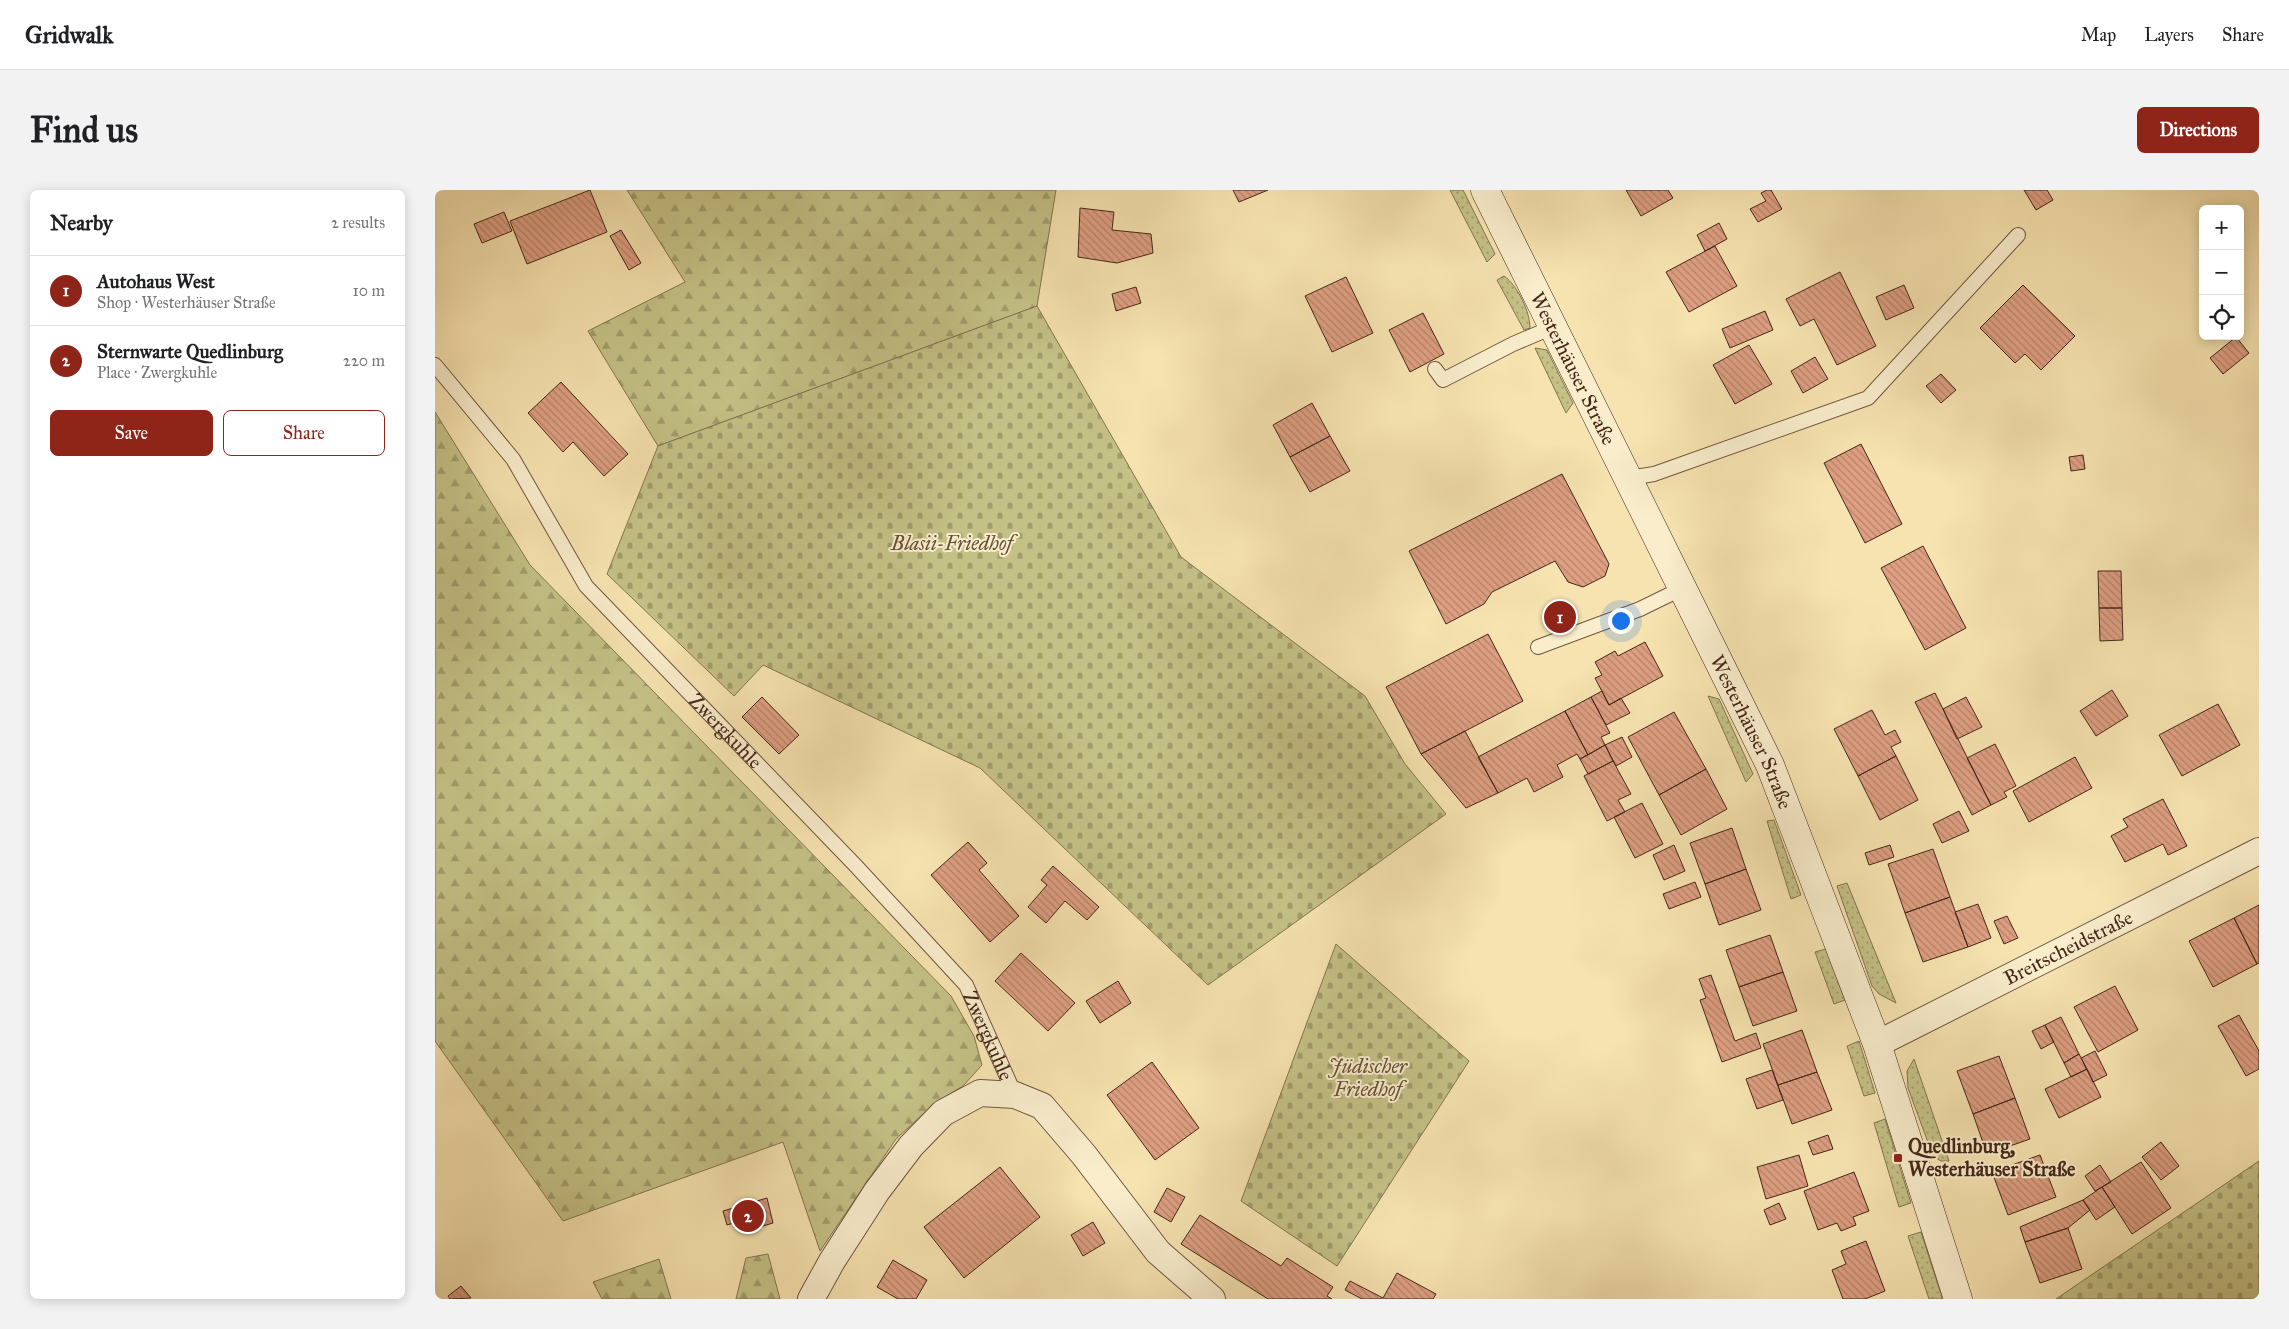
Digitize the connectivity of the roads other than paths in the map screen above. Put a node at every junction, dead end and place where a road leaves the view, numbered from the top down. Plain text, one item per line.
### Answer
1 (1485, 190) edge
2 (2018, 235) dead end
3 (1553, 326) junction
4 (435, 364) edge
5 (1435, 369) dead end
6 (1629, 478) junction
7 (1683, 588) junction
8 (1538, 647) dead end
9 (2259, 851) edge
10 (1877, 1044) junction
11 (1015, 1095) junction
12 (811, 1299) edge
13 (1212, 1299) edge
14 (1958, 1299) edge

1 - 3 main road, Westerhäuser Straße
2 - 6 lane
3 - 5 lane
3 - 6 main road, Westerhäuser Straße
4 - 11 lane, Zwergkuhle
6 - 7 main road, Westerhäuser Straße
7 - 8 lane
7 - 10 main road, Westerhäuser Straße
9 - 10 street, Breitscheidstraße
10 - 14 main road, Westerhäuser Straße
11 - 12 street, Zwergkuhle
11 - 13 street, Zwergkuhle

